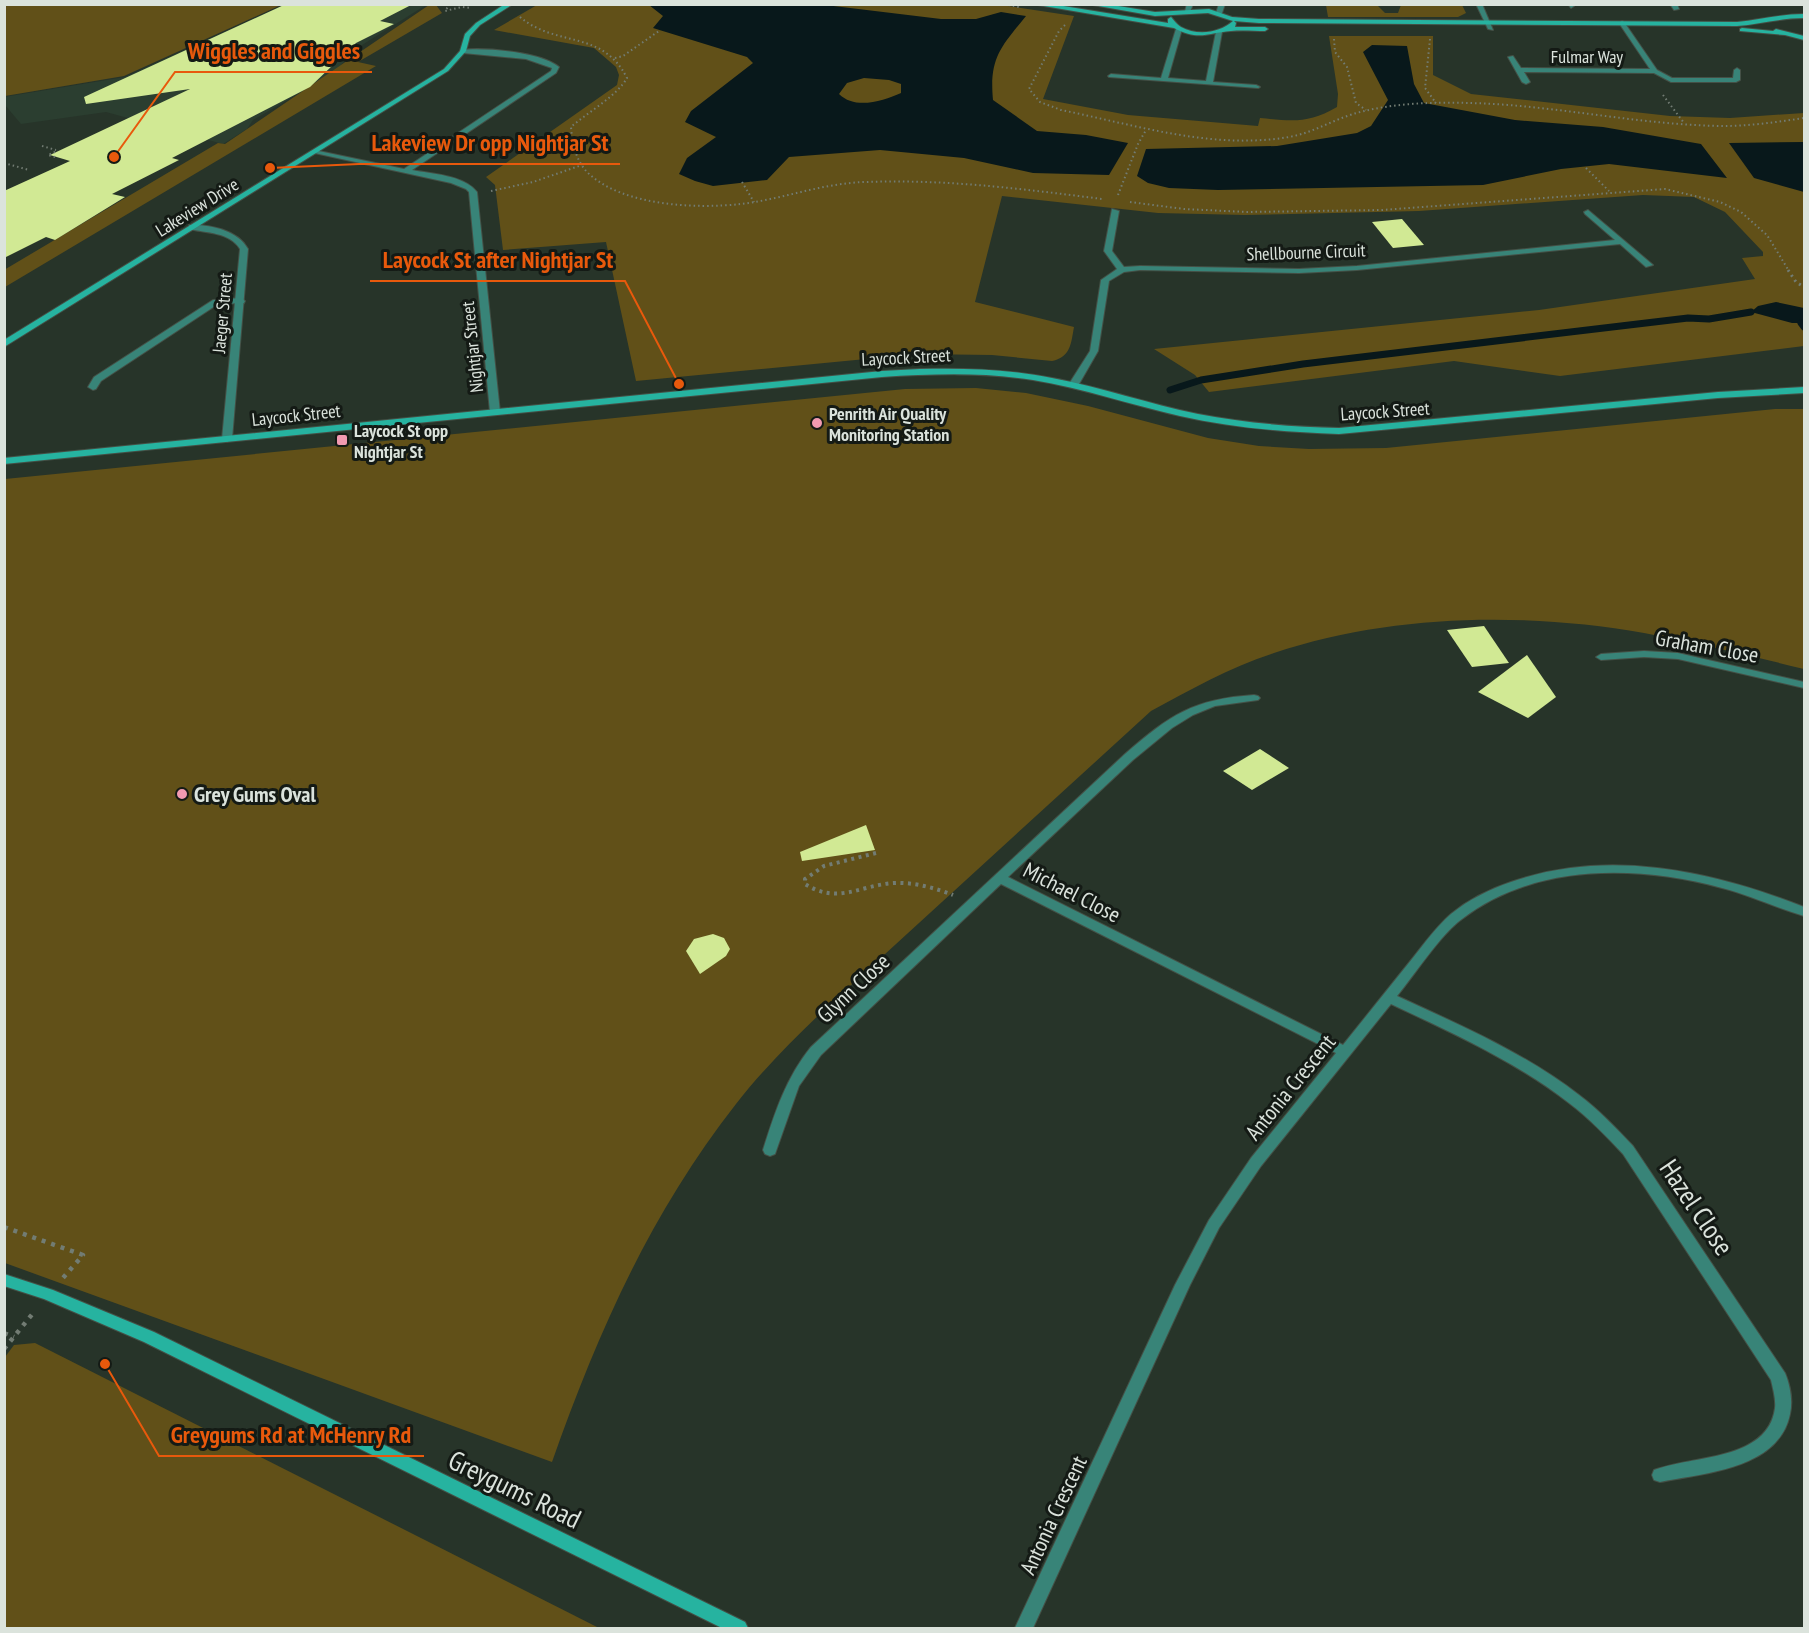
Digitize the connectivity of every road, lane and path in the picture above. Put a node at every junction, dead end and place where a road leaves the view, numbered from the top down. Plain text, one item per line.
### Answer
1 (510, 4) edge
2 (1004, 4) edge
3 (1090, 4) edge
4 (1222, 4) edge
5 (1479, 4) edge
6 (1032, 6) edge
7 (1189, 8) edge
8 (1776, 10) dead end
9 (498, 12) junction
10 (1219, 13) junction
11 (1175, 15) junction
12 (1804, 16) edge
13 (1231, 19) junction
14 (1771, 20) junction
15 (1068, 21) dead end
16 (1489, 26) junction
17 (1624, 26) junction
18 (1176, 27) junction
19 (1426, 27) junction
20 (1228, 29) junction
21 (1333, 30) junction
22 (659, 31) dead end
23 (1219, 32) junction
24 (1782, 34) junction
25 (1804, 38) edge
26 (463, 51) junction
27 (1511, 57) dead end
28 (615, 58) junction
29 (1519, 70) junction
30 (1737, 70) dead end
31 (1655, 71) junction
32 (1111, 76) dead end
33 (1164, 80) junction
34 (1526, 81) dead end
35 (1209, 83) junction
36 (1256, 87) dead end
37 (1662, 94) dead end
38 (1436, 103) junction
39 (1367, 111) junction
40 (1804, 118) edge
41 (1684, 123) junction
42 (1146, 130) junction
43 (42, 146) dead end
44 (314, 152) junction
45 (55, 157) dead end
46 (4, 163) edge
47 (583, 167) junction
48 (1586, 168) dead end
49 (29, 170) dead end
50 (406, 171) junction
51 (742, 182) dead end
52 (490, 191) dead end
53 (1610, 192) junction
54 (1108, 199) dead end
55 (1116, 200) dead end
56 (754, 202) junction
57 (1127, 202) dead end
58 (1115, 211) dead end
59 (1587, 212) dead end
60 (192, 227) junction
61 (1620, 242) junction
62 (1649, 265) dead end
63 (1122, 270) junction
64 (1804, 287) edge
65 (241, 302) junction
66 (4, 344) edge
67 (1074, 384) junction
68 (93, 387) dead end
69 (1804, 390) edge
70 (495, 412) junction
71 (226, 439) junction
72 (4, 461) edge
73 (1601, 657) dead end
74 (1804, 685) edge
75 (1254, 698) dead end
76 (876, 853) dead end
77 (1001, 879) junction
78 (974, 904) junction
79 (1804, 912) edge
80 (1390, 999) junction
81 (1346, 1052) junction
82 (770, 1150) dead end
83 (4, 1227) edge
84 (6, 1283) edge
85 (48, 1294) junction
86 (4, 1333) edge
87 (15, 1337) junction
88 (4, 1349) edge
89 (1660, 1475) dead end
90 (739, 1629) edge
91 (1024, 1629) edge

1 - 9 street, Lakeview Drive
2 - 6 path
3 - 11 street
4 - 10 street
5 - 16 street
6 - 18 street
7 - 10 street
7 - 11 street
8 - 14 street
9 - 26 street, Lakeview Drive
9 - 28 path
10 - 13 street
11 - 18 street
12 - 14 street
13 - 19 street
13 - 20 street
14 - 17 street
14 - 24 street
15 - 42 path
16 - 17 street
16 - 19 street
17 - 24 street
17 - 31 street, Fulmar Way
18 - 23 street
18 - 33 street
19 - 21 street
19 - 38 path
20 - 21 street
20 - 23 street
21 - 39 path
22 - 28 path
23 - 35 street
24 - 25 street
26 - 44 street, Lakeview Drive
26 - 50 street
27 - 29 street
28 - 47 path
29 - 31 street, Fulmar Way
29 - 34 street
30 - 31 street, Fulmar Way
32 - 33 street
33 - 35 street
35 - 36 street
37 - 41 path
38 - 39 path
38 - 41 path
39 - 42 path
40 - 41 path
42 - 55 path
43 - 45 path
44 - 50 street, Nightjar Street
44 - 60 street, Lakeview Drive
46 - 49 path
47 - 52 path
47 - 56 path
48 - 53 path
50 - 70 street, Nightjar Street
51 - 56 path
53 - 57 path
53 - 64 path
54 - 56 path
58 - 63 street
59 - 61 street
60 - 65 street, Jaeger Street
60 - 66 street, Lakeview Drive
61 - 62 street
61 - 63 street, Shellbourne Circuit
63 - 67 street
65 - 68 street
65 - 71 street, Jaeger Street
67 - 69 street, Laycock Street
67 - 70 street, Laycock Street
70 - 71 street, Laycock Street
71 - 72 street, Laycock Street
73 - 74 street, Graham Close
75 - 77 street, Michael Close
76 - 78 path
77 - 78 street, Glynn Close
77 - 81 street, Michael Close
78 - 82 street, Glynn Close
79 - 80 street, Antonia Crescent
80 - 81 street, Antonia Crescent
80 - 89 street, Hazel Close
81 - 91 street, Antonia Crescent
83 - 85 path
84 - 85 street, Greygums Road
85 - 87 path
85 - 90 street, Greygums Road
86 - 87 path
87 - 88 path

